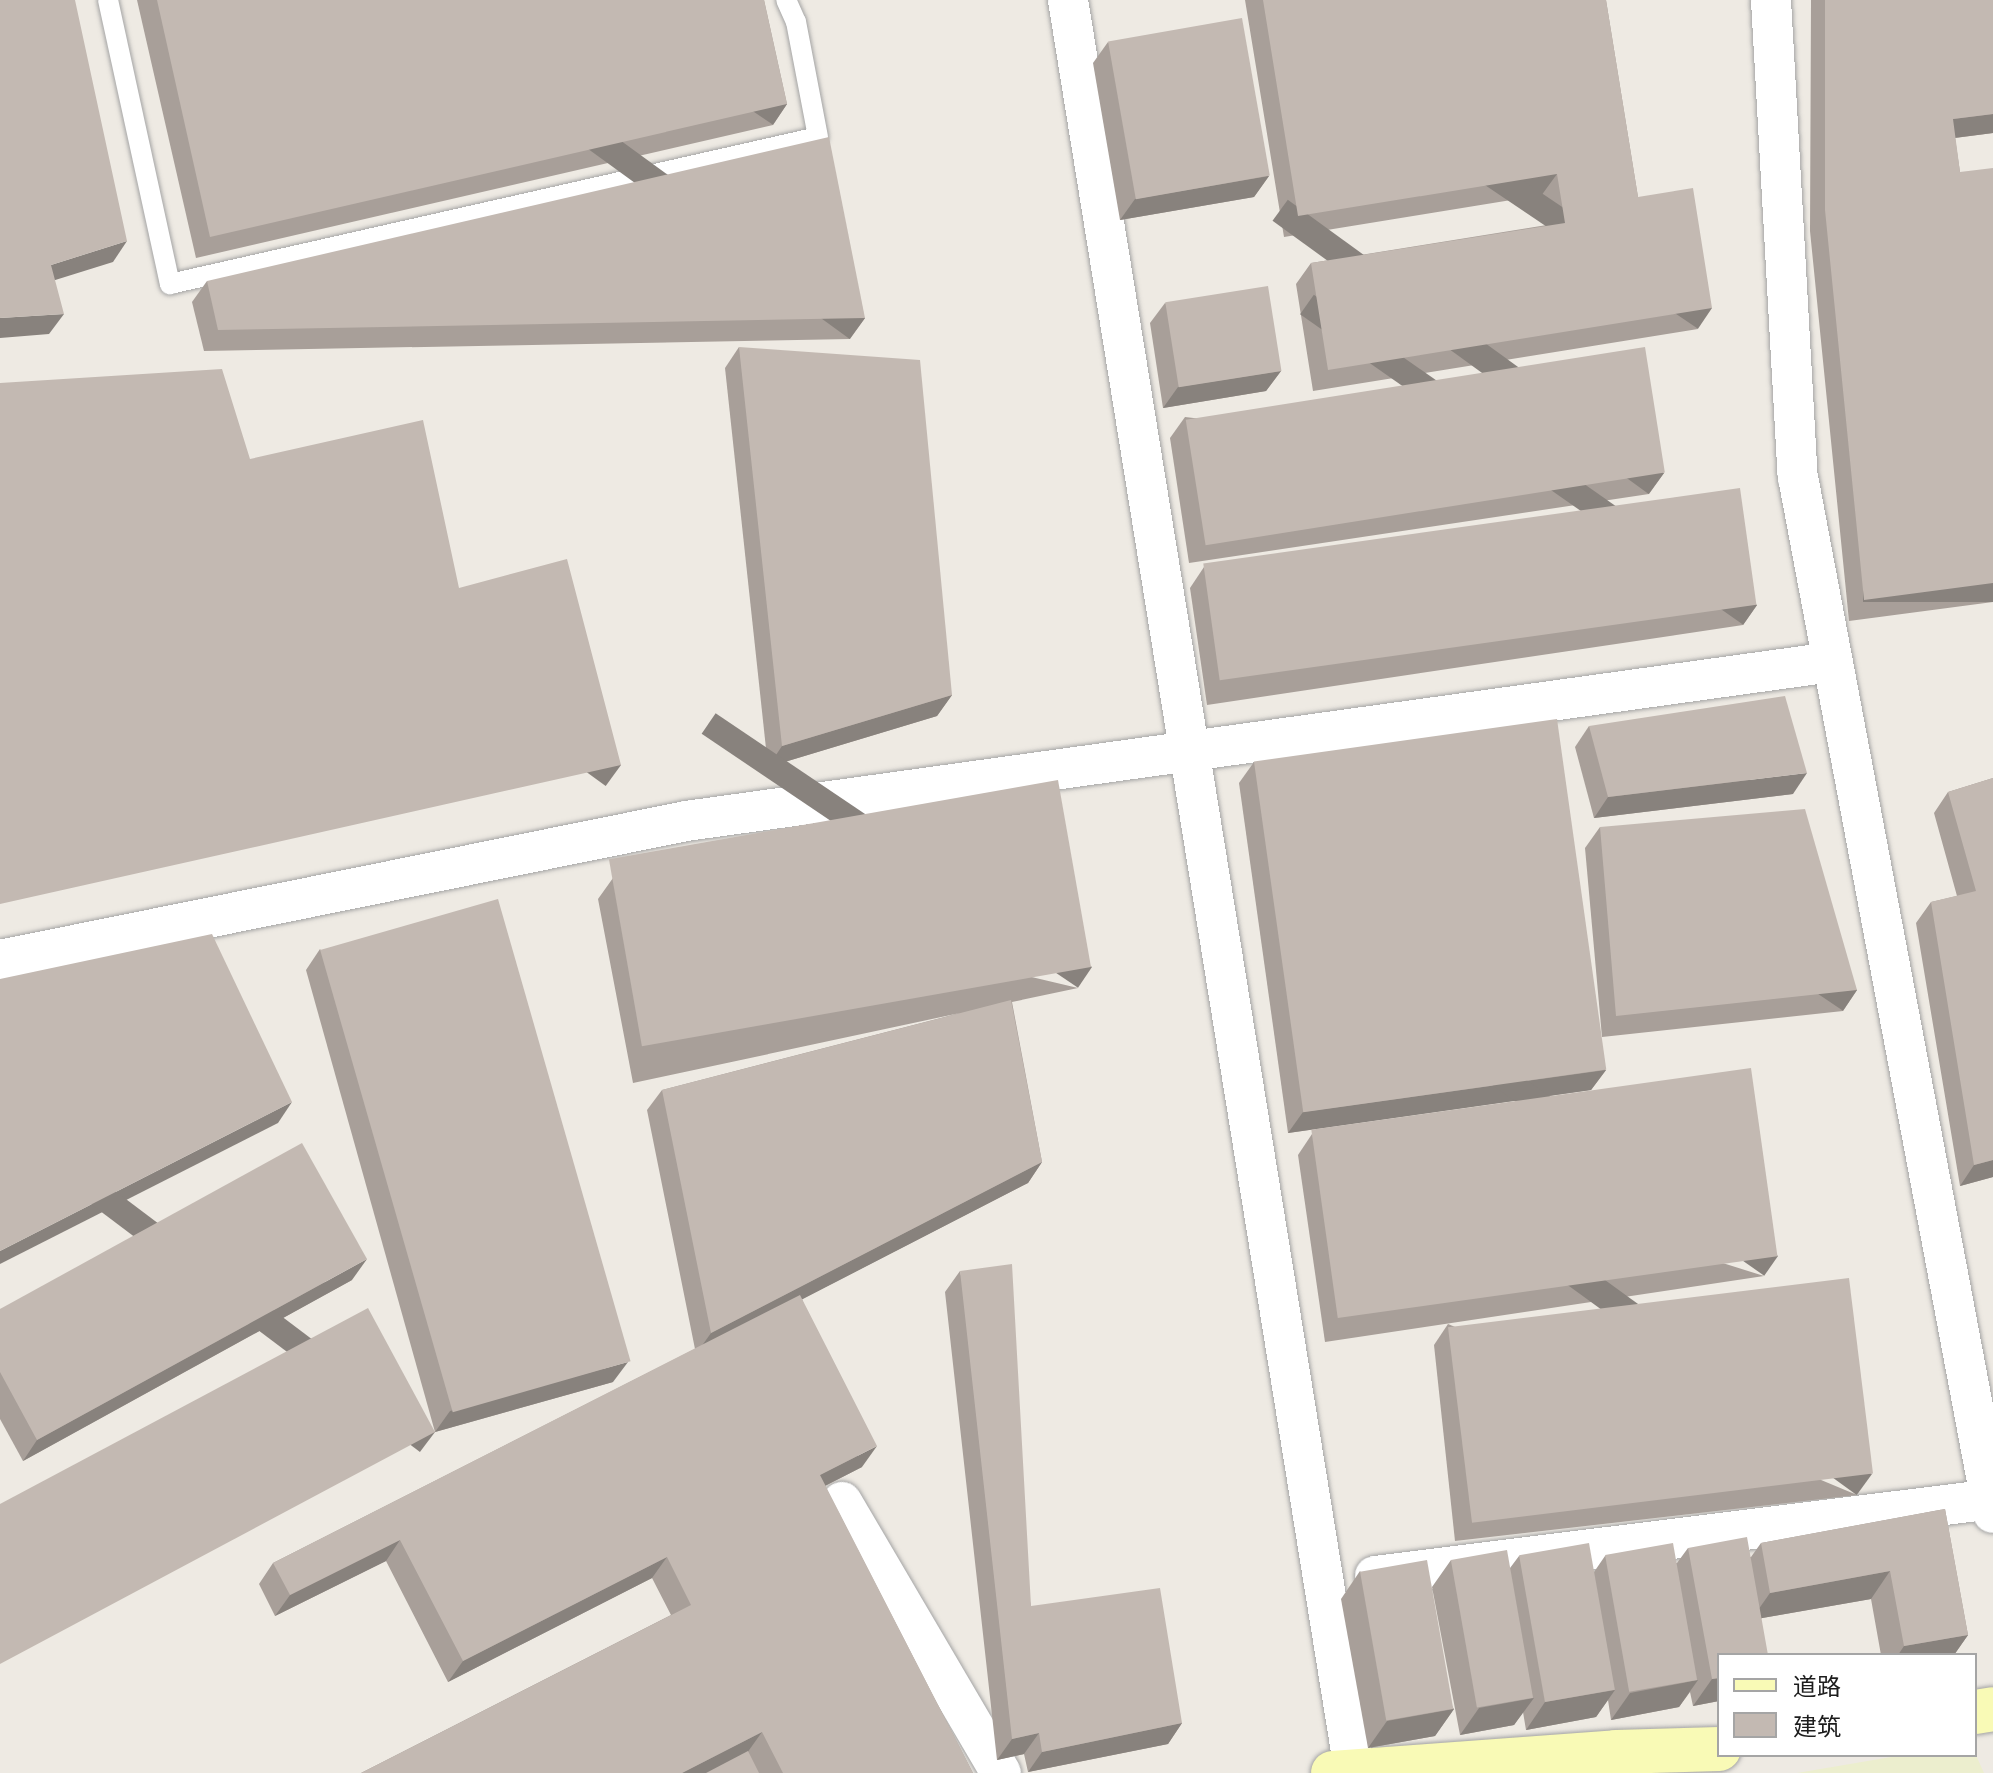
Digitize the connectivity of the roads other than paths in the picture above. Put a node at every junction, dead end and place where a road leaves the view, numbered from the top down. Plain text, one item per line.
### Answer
1 (108, 0) edge
2 (786, 0) edge
3 (1068, 0) edge
4 (1771, 0) edge
5 (1832, 662) junction
6 (1189, 750) junction
7 (0, 960) edge
8 (842, 1502) dead end
9 (1992, 1504) edge
10 (1323, 1583) junction
11 (1717, 1749) edge
12 (1343, 1771) edge
13 (1001, 1773) edge

1 - 2 lane
3 - 6 street
4 - 5 street
5 - 6 street
5 - 9 street
6 - 7 street
6 - 10 street
8 - 13 street
9 - 10 street
10 - 12 street
11 - 12 main road

